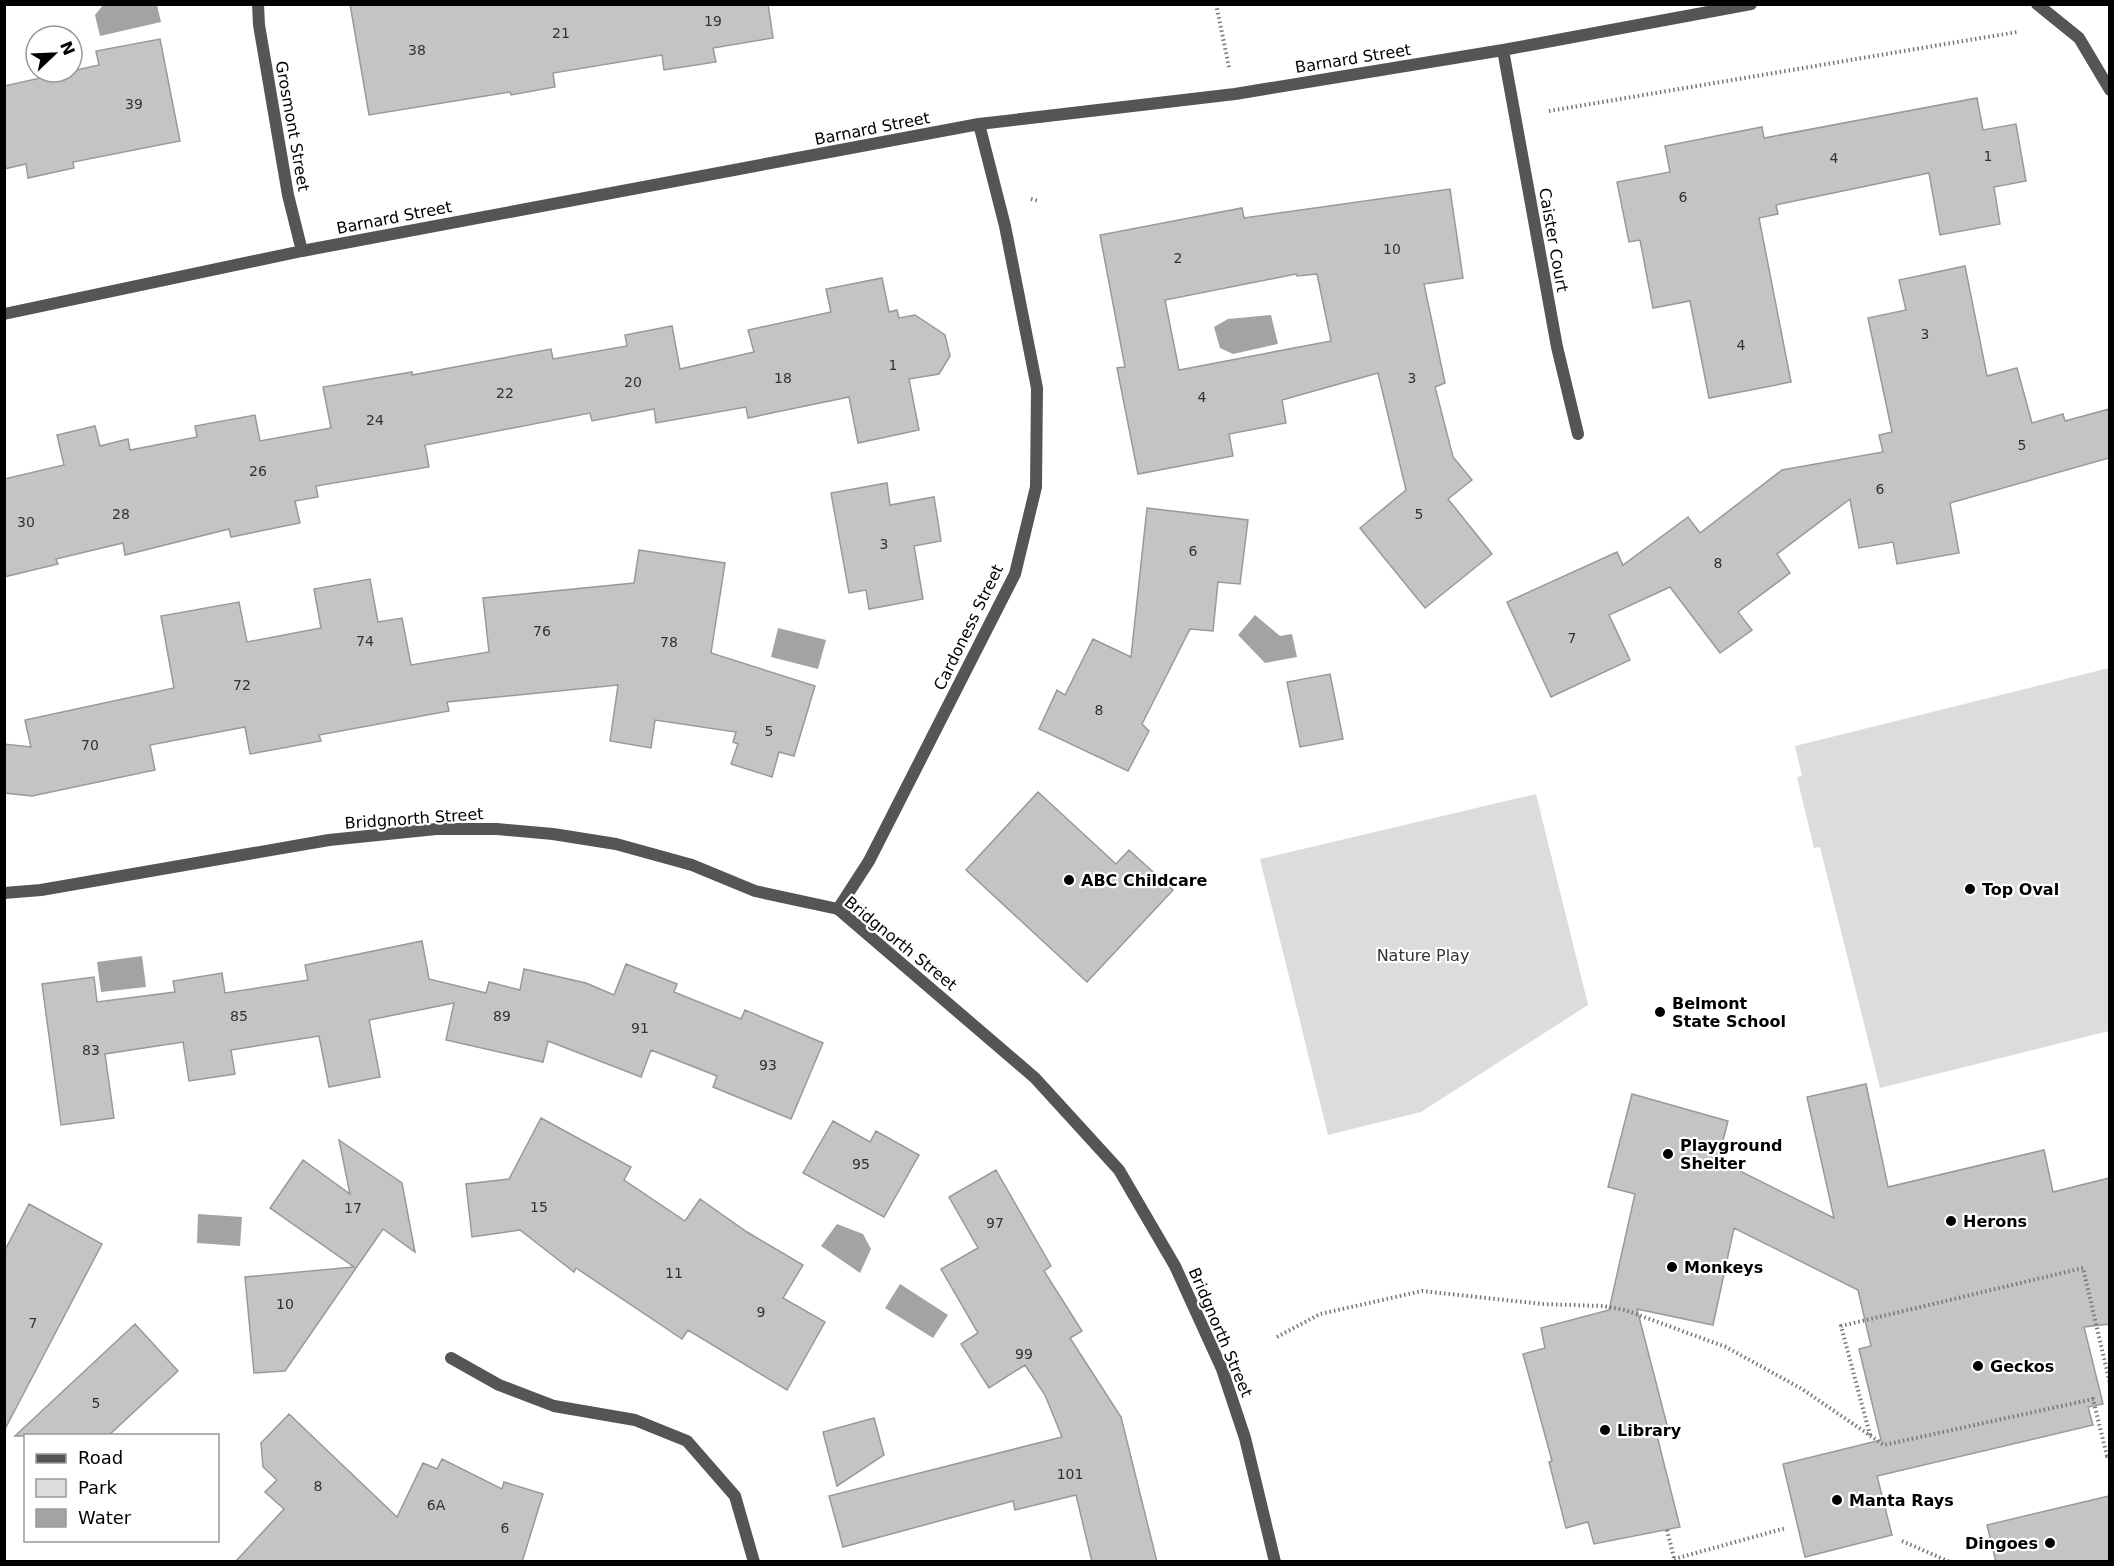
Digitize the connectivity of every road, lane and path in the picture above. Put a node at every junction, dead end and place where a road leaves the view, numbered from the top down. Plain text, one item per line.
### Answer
1 (258, 4) edge
2 (1216, 4) edge
3 (1751, 4) edge
4 (2037, 4) edge
5 (2017, 32) dead end
6 (1503, 50) junction
7 (2109, 90) edge
8 (1235, 94) junction
9 (1549, 111) dead end
10 (979, 124) junction
11 (1030, 199) dead end
12 (1039, 201) dead end
13 (302, 251) junction
14 (4, 314) edge
15 (1578, 434) dead end
16 (4, 893) edge
17 (838, 909) junction
18 (1277, 1337) dead end
19 (451, 1358) dead end
20 (2109, 1384) edge
21 (1870, 1435) junction
22 (2109, 1455) edge
23 (1786, 1528) dead end
24 (1667, 1530) dead end
25 (1902, 1541) dead end
26 (1675, 1560) edge
27 (754, 1562) edge
28 (1275, 1562) edge
29 (1950, 1562) edge

1 - 13 street, Grosmont Street
2 - 8 path
3 - 6 street, Barnard Street
4 - 7 street
5 - 9 path
6 - 8 street, Barnard Street
6 - 15 street, Caister Court
8 - 10 street, Barnard Street
10 - 13 street, Barnard Street
10 - 17 street, Cardoness Street
11 - 12 path
13 - 14 street, Barnard Street
16 - 17 street, Bridgnorth Street
17 - 28 street, Bridgnorth Street
18 - 21 path
19 - 27 street
20 - 21 path
21 - 22 path
23 - 26 path
24 - 26 path
25 - 29 path

